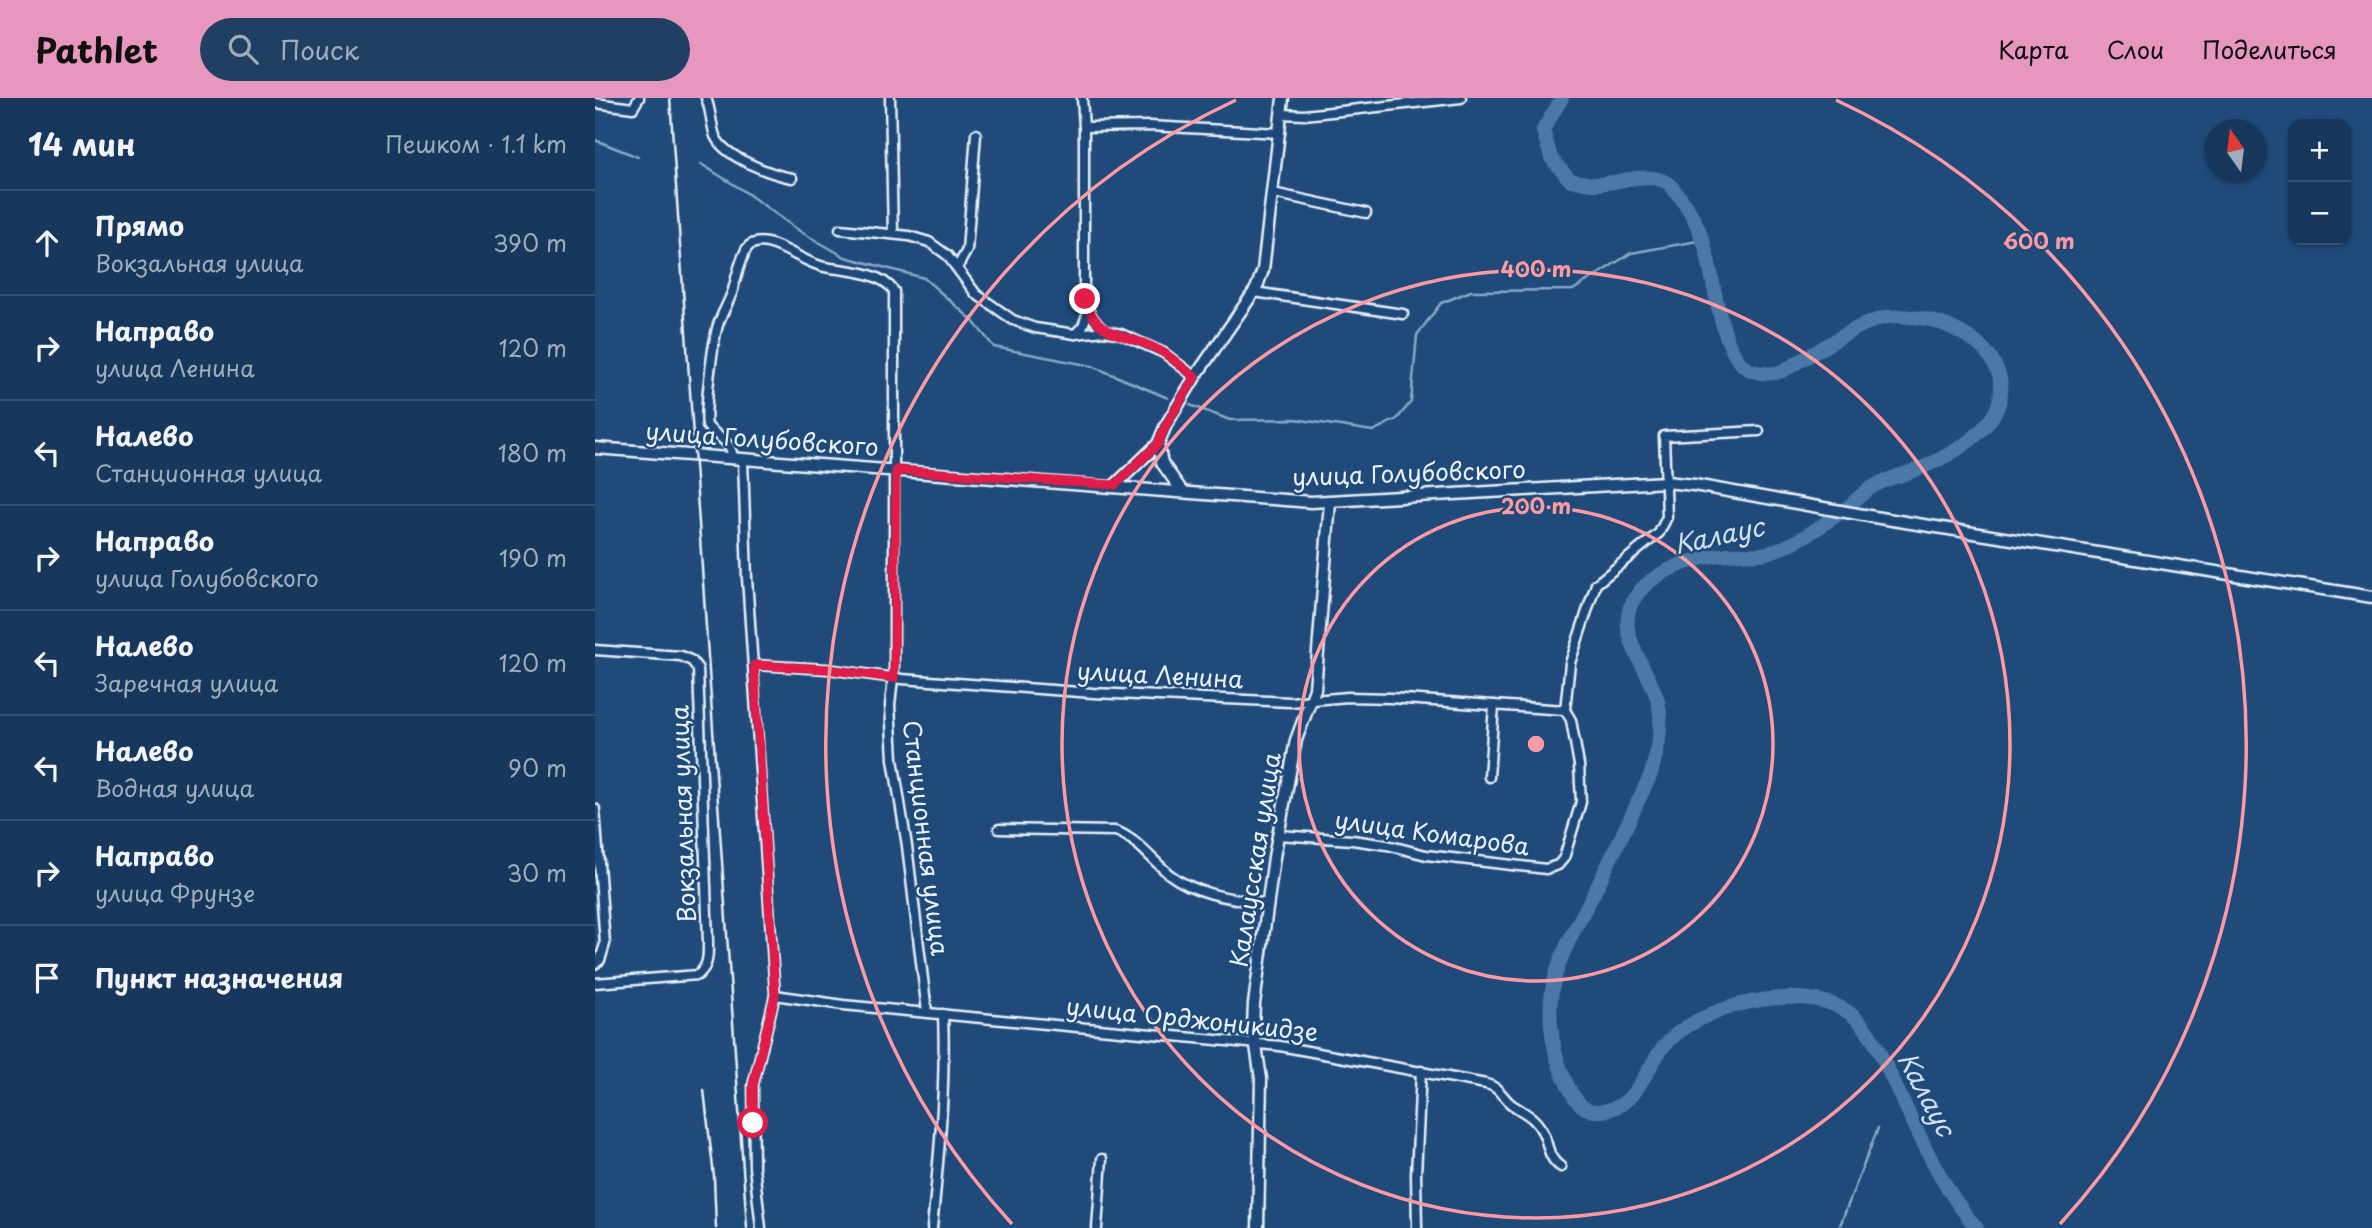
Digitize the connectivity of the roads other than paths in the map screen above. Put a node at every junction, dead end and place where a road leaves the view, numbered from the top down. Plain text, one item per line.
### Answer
1 (639, 98) edge
2 (706, 98) edge
3 (890, 98) edge
4 (1082, 98) edge
5 (1283, 98) edge
6 (1461, 98) edge
7 (595, 103) edge
8 (1281, 114) junction
9 (1084, 127) junction
10 (1279, 133) junction
11 (976, 134) dead end
12 (792, 178) dead end
13 (1273, 193) junction
14 (1366, 212) dead end
15 (840, 229) dead end
16 (893, 234) junction
17 (957, 268) junction
18 (1254, 292) junction
19 (1088, 312) junction
20 (1403, 314) dead end
21 (1105, 331) junction
22 (1075, 334) junction
23 (1195, 377) junction
24 (1759, 431) dead end
25 (1158, 444) junction
26 (595, 448) edge
27 (738, 459) junction
28 (896, 470) junction
29 (1666, 482) junction
30 (1115, 485) junction
31 (1182, 491) junction
32 (1330, 502) junction
33 (2372, 597) edge
34 (595, 650) edge
35 (754, 665) junction
36 (894, 678) junction
37 (1310, 701) junction
38 (1494, 705) junction
39 (1565, 710) junction
40 (1489, 777) dead end
41 (595, 809) edge
42 (999, 829) dead end
43 (1278, 835) junction
44 (1267, 904) junction
45 (595, 964) edge
46 (595, 983) edge
47 (775, 995) junction
48 (927, 1012) junction
49 (943, 1014) junction
50 (1256, 1044) junction
51 (1421, 1071) junction
52 (1101, 1158) dead end
53 (1561, 1167) dead end
54 (761, 1228) edge
55 (932, 1228) edge
56 (1097, 1228) edge
57 (1258, 1228) edge
58 (1417, 1228) edge

1 - 7 street
2 - 12 street
3 - 16 street
4 - 9 street
5 - 8 street
6 - 8 street
8 - 10 street
9 - 10 street
9 - 19 street
10 - 13 street
11 - 17 street
13 - 14 street
13 - 18 street
15 - 16 street
16 - 17 street
17 - 22 street
18 - 20 street
18 - 23 street
19 - 21 street
19 - 22 street
21 - 22 street
21 - 23 street
23 - 25 street
24 - 29 street, улица Комарова
25 - 30 street
25 - 31 street
26 - 27 street, улица Голубовского
27 - 28 street, улица Голубовского
27 - 28 street, Станционная улица
27 - 35 street
28 - 30 street, улица Голубовского
28 - 36 street, Станционная улица
29 - 32 street, улица Голубовского
29 - 33 street, улица Голубовского
29 - 39 street, улица Комарова
30 - 31 street, улица Голубовского
31 - 32 street, улица Голубовского
32 - 37 street, Калаусская улица
34 - 46 street, Вокзальная улица
35 - 36 street, улица Ленина
35 - 47 street
36 - 37 street, улица Ленина
36 - 48 street, Станционная улица
37 - 38 street, улица Ленина
37 - 43 street, Калаусская улица
38 - 39 street, улица Ленина
38 - 40 street
39 - 43 street, улица Комарова
41 - 45 street
42 - 44 street
43 - 44 street, Калаусская улица
44 - 50 street, Калаусская улица
47 - 48 street, улица Орджоникидзе
47 - 54 street
48 - 49 street, улица Орджоникидзе
49 - 50 street, улица Орджоникидзе
49 - 55 street
50 - 51 street, улица Орджоникидзе
50 - 57 street, Калаусская улица
51 - 53 street, улица Орджоникидзе
51 - 58 street
52 - 56 street

